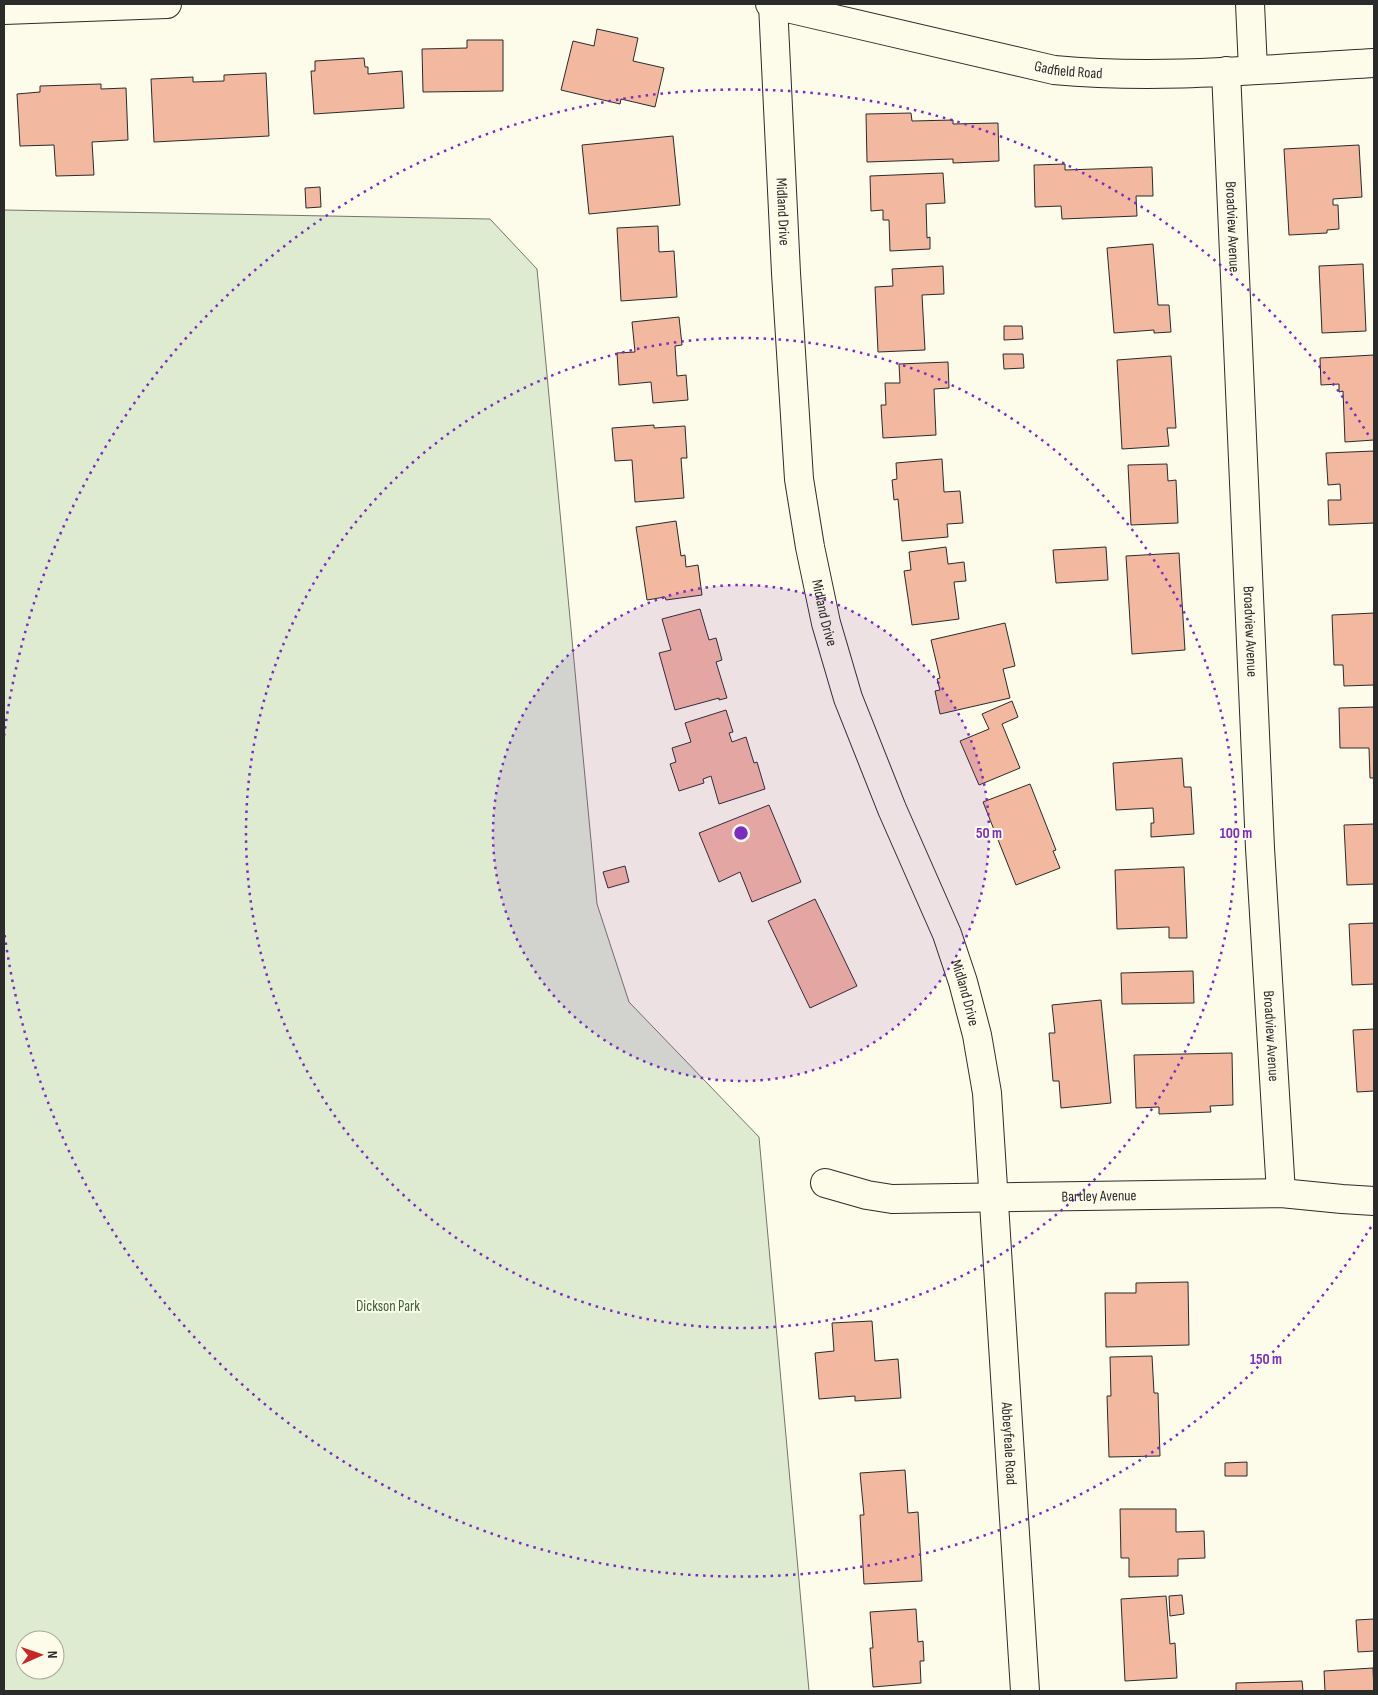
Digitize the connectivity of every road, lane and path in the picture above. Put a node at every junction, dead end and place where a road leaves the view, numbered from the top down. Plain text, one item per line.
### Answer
1 (167, 4) edge
2 (772, 4) edge
3 (1250, 4) edge
4 (4, 10) edge
5 (1374, 63) edge
6 (1253, 69) junction
7 (1226, 72) junction
8 (825, 1184) dead end
9 (1281, 1193) junction
10 (994, 1198) junction
11 (1374, 1201) edge
12 (1026, 1691) edge

1 - 4 street
2 - 7 street, Gadfield Road
2 - 10 street, Midland Drive
3 - 6 street
5 - 6 street, Gadfield Road
6 - 7 street, Gadfield Road
7 - 9 street, Broadview Avenue
8 - 10 street, Bartley Avenue
9 - 10 street, Bartley Avenue
9 - 11 street, Bartley Avenue
10 - 12 street, Abbeyfeale Road

